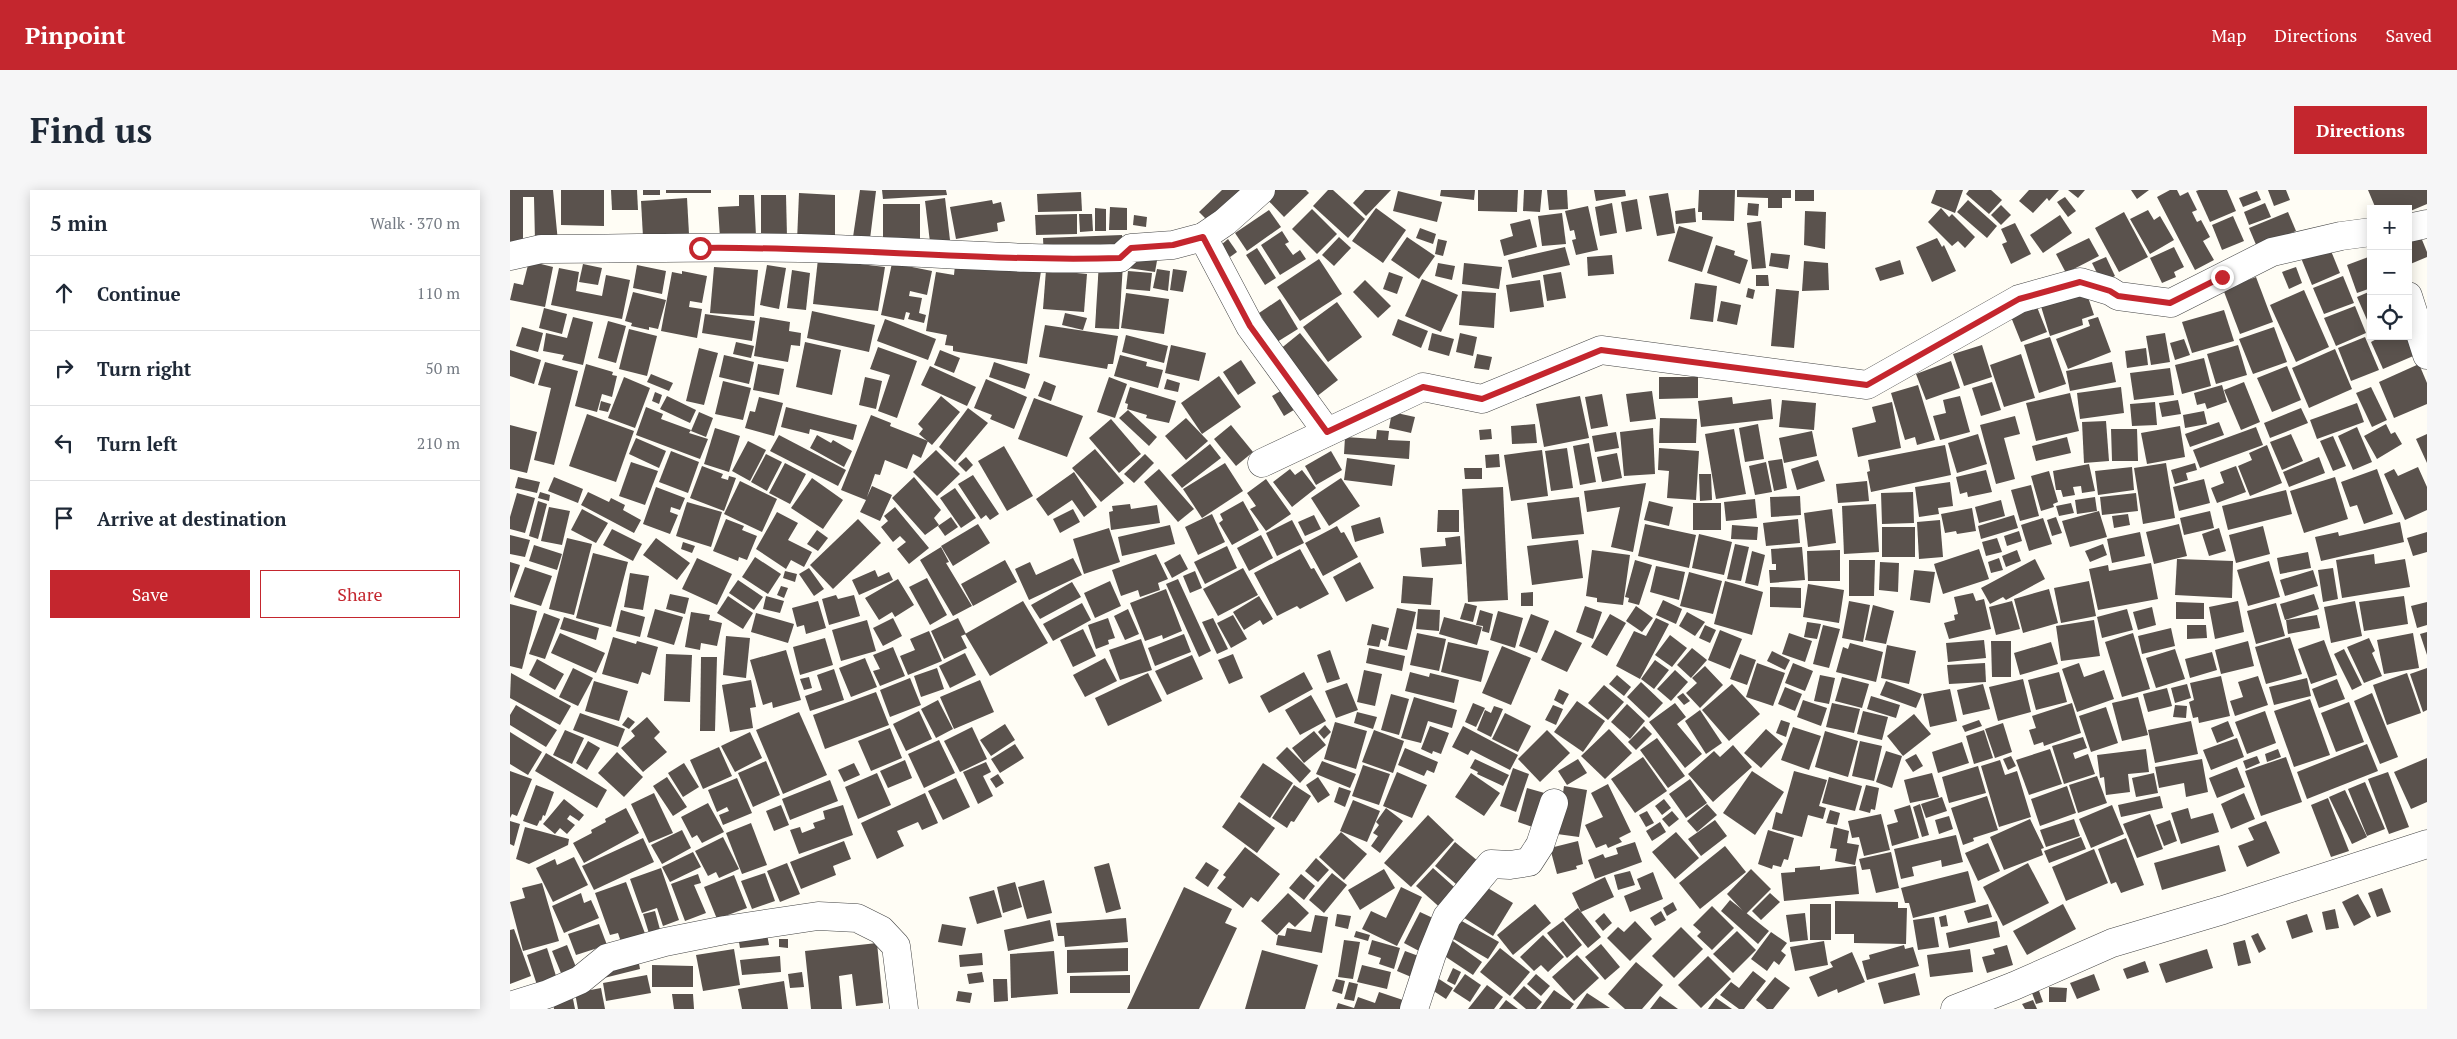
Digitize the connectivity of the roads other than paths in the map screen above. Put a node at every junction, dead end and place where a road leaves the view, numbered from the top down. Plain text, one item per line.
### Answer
1 (1261, 190) edge
2 (2427, 224) edge
3 (2412, 227) edge
4 (2367, 233) edge
5 (1203, 237) junction
6 (510, 256) edge
7 (2412, 308) edge
8 (2427, 355) edge
9 (1327, 432) junction
10 (1262, 463) dead end
11 (1554, 803) dead end
12 (2427, 844) edge
13 (510, 1006) edge
14 (904, 1009) edge
15 (1414, 1009) edge
16 (1955, 1009) edge

1 - 5 street
2 - 3 street
4 - 9 street
5 - 6 street
5 - 9 street
7 - 8 street
9 - 10 street
11 - 15 street
12 - 16 street
13 - 14 street

